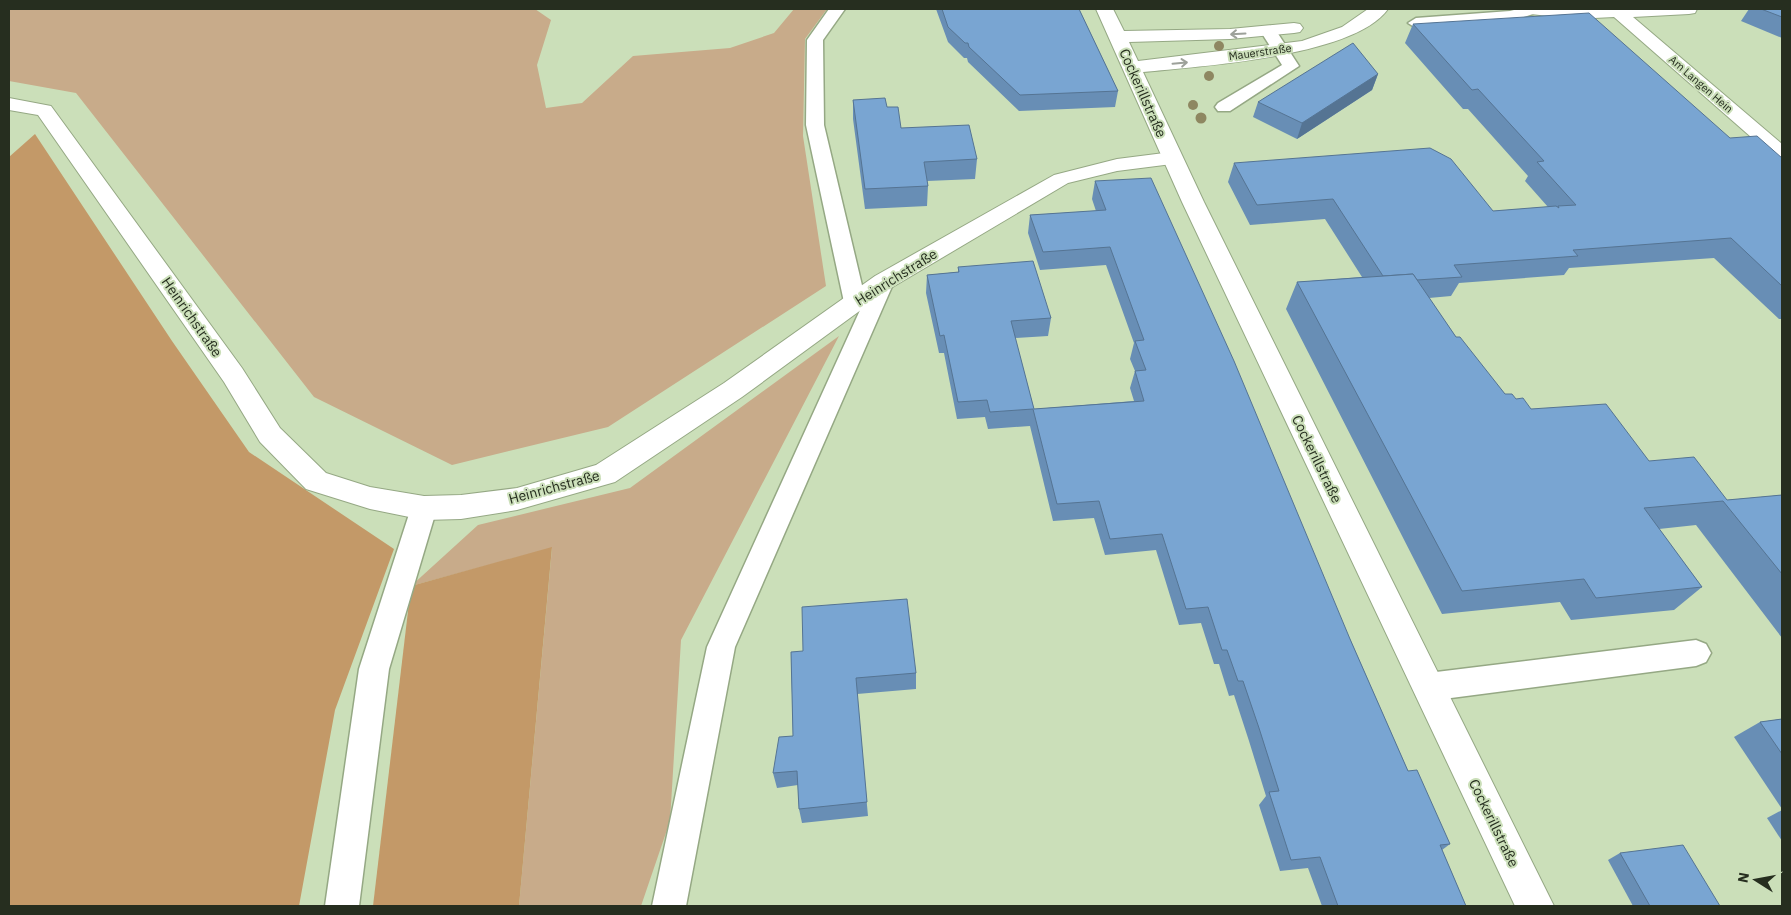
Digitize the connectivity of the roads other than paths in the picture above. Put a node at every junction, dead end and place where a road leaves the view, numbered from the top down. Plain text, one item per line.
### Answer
1 (838, 9) edge
2 (1105, 9) edge
3 (1371, 9) edge
4 (1379, 9) edge
5 (1532, 9) edge
6 (1689, 9) edge
7 (1620, 14) junction
8 (1416, 23) edge
9 (1269, 32) junction
10 (1118, 37) junction
11 (1280, 49) junction
12 (1132, 67) junction
13 (9, 104) edge
14 (1224, 107) dead end
15 (1782, 154) edge
16 (1172, 158) junction
17 (883, 282) junction
18 (856, 302) junction
19 (424, 508) junction
20 (1696, 653) dead end
21 (1428, 687) junction
22 (342, 906) edge
23 (669, 906) edge
24 (1534, 906) edge

1 - 18 lane
2 - 10 street, Cockerillstraße
3 - 9 street, Mauerstraße
4 - 11 street, Mauerstraße
5 - 7 street
5 - 8 lane
6 - 7 street
7 - 15 street, Am Langen Hein
9 -> 10 street, Mauerstraße
9 - 11 lane
10 - 12 street, Cockerillstraße
12 -> 11 street, Mauerstraße
11 - 14 lane
12 - 16 street, Cockerillstraße
13 - 19 street, Heinrichstraße
16 - 17 street, Heinrichstraße
16 - 21 street, Cockerillstraße
17 - 18 street, Heinrichstraße
17 - 23 lane
18 - 19 street, Heinrichstraße
19 - 22 lane
20 - 21 lane
21 - 24 street, Cockerillstraße

